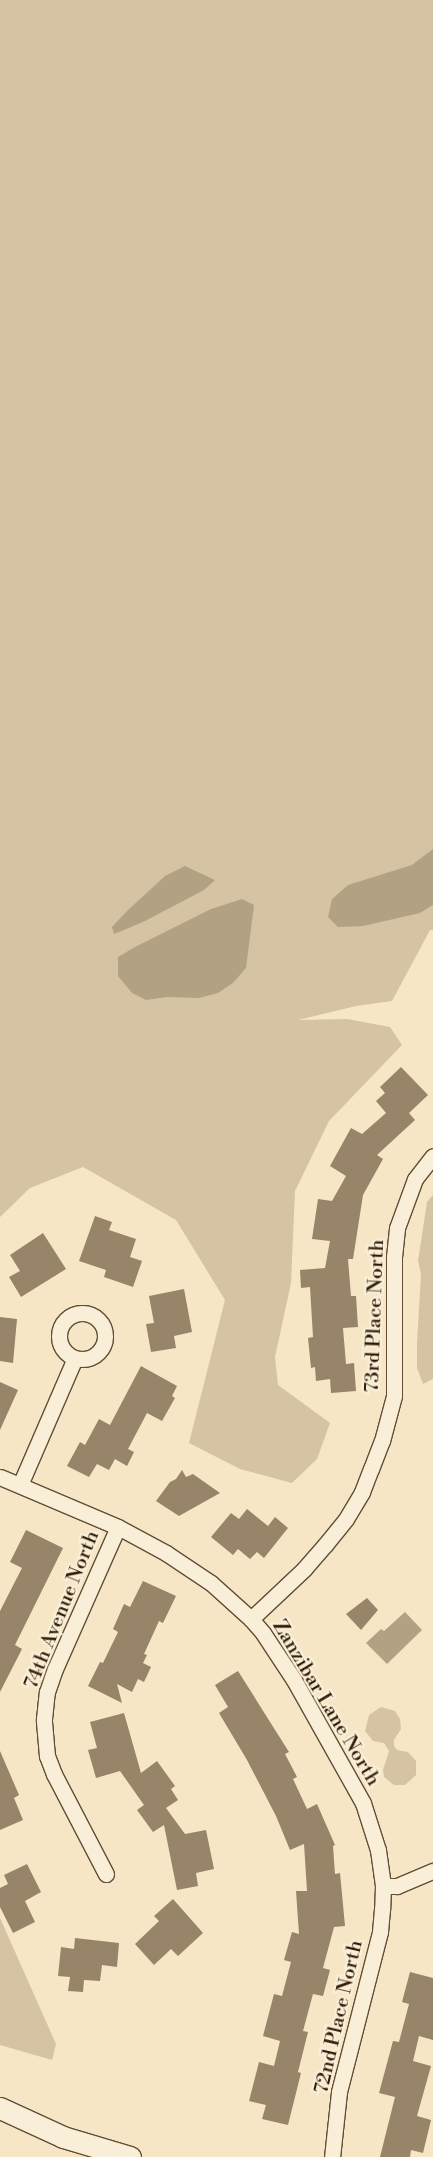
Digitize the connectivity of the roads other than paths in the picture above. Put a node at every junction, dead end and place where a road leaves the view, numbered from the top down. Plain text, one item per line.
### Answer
1 (433, 1156) edge
2 (75, 1358) dead end
3 (0, 1477) edge
4 (20, 1485) junction
5 (118, 1527) junction
6 (251, 1619) junction
7 (433, 1871) edge
8 (106, 1874) dead end
9 (383, 1886) junction
10 (0, 2108) edge
11 (130, 2157) edge
12 (332, 2157) edge

1 - 6 street, 73rd Place North
2 - 4 street
3 - 4 street, Zanzibar Lane North
4 - 5 street, Zanzibar Lane North
5 - 6 street, Zanzibar Lane North
5 - 8 street, 74th Avenue North
6 - 9 street, Zanzibar Lane North
7 - 9 street
9 - 12 street, 72nd Place North
10 - 11 street

